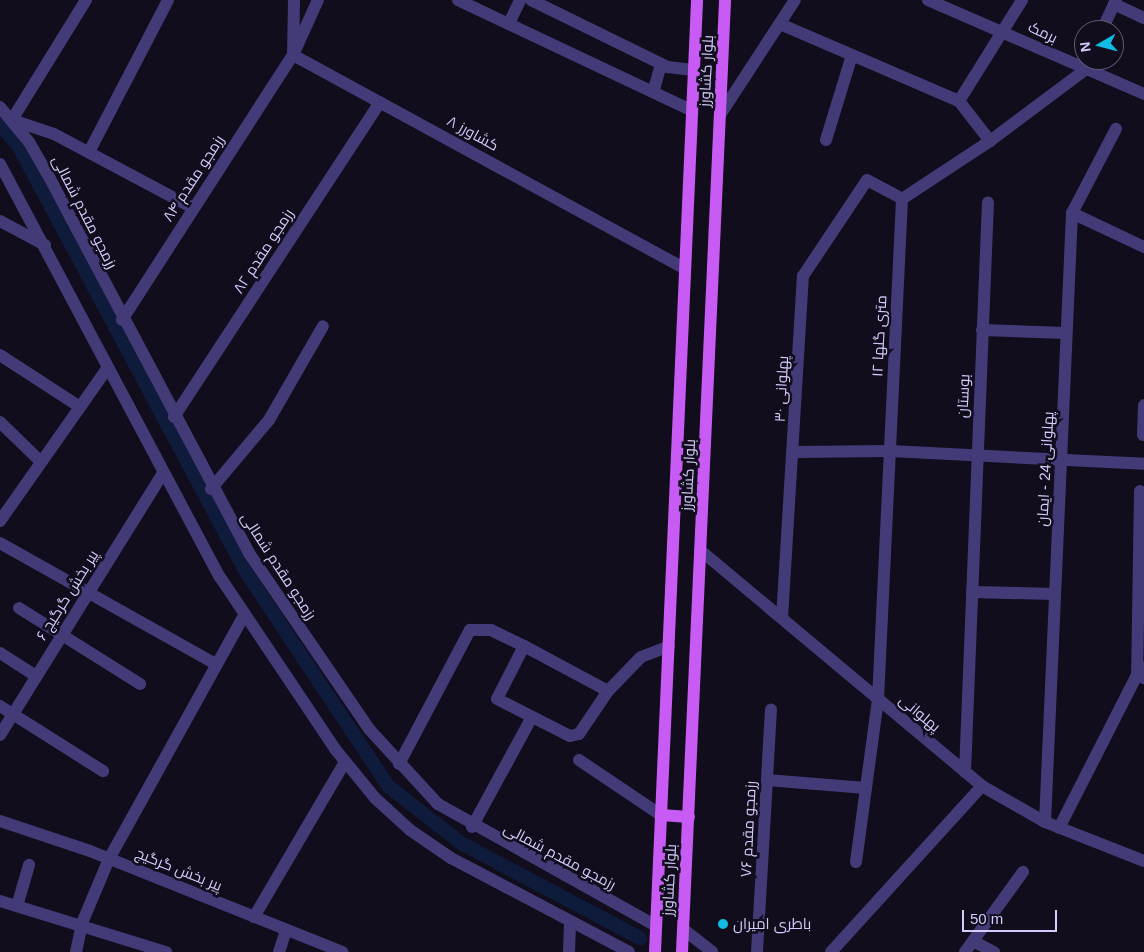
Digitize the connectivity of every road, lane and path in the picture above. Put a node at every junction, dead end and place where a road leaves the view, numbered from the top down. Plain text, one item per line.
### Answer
1 (86, 0) edge
2 (168, 0) edge
3 (294, 0) edge
4 (318, 0) edge
5 (458, 0) edge
6 (520, 0) edge
7 (530, 0) edge
8 (697, 0) edge
9 (725, 0) edge
10 (796, 0) edge
11 (929, 0) edge
12 (1022, 0) edge
13 (1115, 2) edge
14 (1144, 18) edge
15 (1107, 20) edge
16 (509, 24) junction
17 (780, 24) junction
18 (1004, 31) junction
19 (294, 55) junction
20 (852, 55) junction
21 (1074, 60) edge
22 (661, 64) junction
23 (693, 70) junction
24 (1081, 70) edge
25 (1097, 70) edge
26 (654, 89) junction
27 (1144, 94) edge
28 (959, 101) junction
29 (380, 102) junction
30 (0, 108) edge
31 (691, 110) junction
32 (720, 115) junction
33 (12, 120) junction
34 (1116, 129) dead end
35 (826, 140) dead end
36 (990, 140) junction
37 (89, 152) junction
38 (0, 164) edge
39 (902, 199) junction
40 (988, 202) dead end
41 (193, 208) junction
42 (1072, 214) junction
43 (0, 221) edge
44 (45, 245) junction
45 (1144, 247) edge
46 (683, 268) junction
47 (122, 320) junction
48 (323, 326) dead end
49 (982, 330) junction
50 (1066, 333) junction
51 (0, 355) edge
52 (107, 369) junction
53 (1144, 405) edge
54 (80, 407) junction
55 (174, 417) junction
56 (0, 422) edge
57 (1143, 434) dead end
58 (890, 451) junction
59 (794, 452) junction
60 (977, 455) junction
61 (1063, 460) junction
62 (41, 462) junction
63 (1144, 464) edge
64 (162, 473) junction
65 (211, 489) junction
66 (1140, 491) dead end
67 (0, 521) edge
68 (0, 543) edge
69 (700, 550) junction
70 (972, 592) junction
71 (86, 593) junction
72 (1055, 594) junction
73 (19, 608) dead end
74 (244, 614) junction
75 (782, 618) junction
76 (62, 634) junction
77 (524, 646) junction
78 (669, 646) junction
79 (0, 653) edge
80 (1144, 661) edge
81 (216, 664) junction
82 (36, 676) junction
83 (1140, 676) edge
84 (140, 684) dead end
85 (608, 691) junction
86 (878, 699) junction
87 (0, 706) edge
88 (771, 709) dead end
89 (13, 714) junction
90 (532, 716) junction
91 (0, 735) edge
92 (580, 760) dead end
93 (345, 762) junction
94 (399, 764) junction
95 (103, 771) dead end
96 (965, 772) junction
97 (767, 780) junction
98 (982, 786) junction
99 (866, 788) junction
100 (661, 815) junction
101 (688, 817) junction
102 (0, 821) edge
103 (1045, 822) junction
104 (472, 827) junction
105 (1059, 828) junction
106 (109, 858) junction
107 (856, 862) dead end
108 (1144, 862) edge
109 (29, 865) dead end
110 (1023, 872) dead end
111 (0, 901) edge
112 (17, 906) junction
113 (254, 917) junction
114 (570, 921) junction
115 (82, 923) junction
116 (656, 926) junction
117 (683, 929) junction
118 (286, 930) junction
119 (973, 941) junction
120 (76, 952) edge
121 (166, 952) edge
122 (279, 952) edge
123 (343, 952) edge
124 (569, 952) edge
125 (628, 952) edge
126 (655, 952) edge
127 (682, 952) edge
128 (712, 952) edge
129 (757, 952) edge
130 (831, 952) edge
131 (965, 952) edge
132 (994, 952) edge

1 - 33 street
2 - 37 street
3 - 19 street
4 - 19 street, رزمجو مقدم ۸۴
5 - 16 street
6 - 16 street
7 - 22 street
8 - 23 main road, بلوار کشاورز
9 - 32 main road, بلوار کشاورز
10 - 17 street
11 - 18 street, برمک
12 - 18 street
13 - 14 street
13 - 15 street
16 - 26 street
17 - 20 street
17 - 32 street
18 - 21 street, برمک
18 - 28 street
19 - 29 street, کشاورز ۸
19 - 41 street, رزمجو مقدم ۸۴
20 - 28 street
20 - 35 street
22 - 23 street
22 - 26 street
23 - 31 main road, بلوار کشاورز
24 - 36 street
25 - 27 street, برمک
26 - 31 street
28 - 36 street
29 - 46 street, کشاورز ۸
29 - 55 street, رزمجو مقدم ۸۲
30 - 33 street, رزمجو مقدم شمالی
31 - 46 main road, بلوار کشاورز
32 - 69 main road, بلوار کشاورز
33 - 37 street
33 - 47 street, رزمجو مقدم شمالی
34 - 42 street, پهلوانی 24 - ایمان
36 - 39 street
37 - 41 street
38 - 44 street
39 - 58 street, ۱۲ متری گلها
39 - 59 street, پهلوانی ۳۰
40 - 49 street, بوستان
41 - 47 street, رزمجو مقدم ۸۴
42 - 45 street
42 - 50 street, پهلوانی 24 - ایمان
43 - 44 street
44 - 52 street
46 - 78 main road, بلوار کشاورز
47 - 55 street, رزمجو مقدم شمالی
48 - 65 street
49 - 50 street
49 - 60 street, بوستان
50 - 61 street, پهلوانی 24 - ایمان
51 - 54 street
52 - 54 street
52 - 64 street
53 - 57 street
54 - 62 street
55 - 65 street, رزمجو مقدم شمالی
56 - 62 street
58 - 59 street
58 - 60 street
58 - 86 street, ۱۲ متری گلها
59 - 75 street, پهلوانی ۳۰
60 - 61 street
60 - 70 street, بوستان
61 - 63 street
61 - 72 street, پهلوانی 24 - ایمان
62 - 67 street
64 - 71 street, پیر بخش گرگیج ۶
64 - 74 street
65 - 94 street, رزمجو مقدم شمالی
66 - 83 street
68 - 71 street
69 - 75 street, پهلوانی
69 - 101 main road, بلوار کشاورز
70 - 72 street
70 - 96 street, بوستان
71 - 76 street, پیر بخش گرگیج ۶
71 - 81 street
72 - 103 street, پهلوانی 24 - ایمان
73 - 76 street
74 - 81 street
74 - 93 street
75 - 86 street, پهلوانی
76 - 82 street, پیر بخش گرگیج ۶
76 - 84 street
77 - 85 street
77 - 90 street
77 - 94 street
78 - 85 street
78 - 100 main road, بلوار کشاورز
79 - 82 street
80 - 83 street
81 - 106 street
82 - 89 street, پیر بخش گرگیج ۶
83 - 105 street
85 - 90 street
86 - 96 street, پهلوانی
86 - 99 street, ۱۲ متری گلها
87 - 89 street
88 - 97 street, رزمجو مقدم ۷۶
89 - 91 street, پیر بخش گرگیج ۶
89 - 95 street
90 - 104 street
92 - 100 street
93 - 113 street
93 - 114 street
94 - 104 street, رزمجو مقدم شمالی
96 - 98 street, پهلوانی
97 - 99 street
97 - 129 street, رزمجو مقدم ۷۶
98 - 103 street, پهلوانی
98 - 130 street
99 - 107 street, ۱۲ متری گلها
100 - 101 main road
100 - 116 main road, بلوار کشاورز
101 - 117 main road, بلوار کشاورز
102 - 106 street, پیر بخش گرگیج
103 - 105 street, پهلوانی
104 - 116 street, رزمجو مقدم شمالی
105 - 108 street, پهلوانی
106 - 113 street, پیر بخش گرگیج
106 - 115 street
109 - 112 street
110 - 119 street
111 - 112 street
112 - 115 street
113 - 118 street, پیر بخش گرگیج
114 - 124 street
114 - 125 street
115 - 120 street
115 - 121 street
116 - 126 main road, بلوار کشاورز
117 - 127 main road, بلوار کشاورز
117 - 128 street
118 - 122 street
118 - 123 street, پیر بخش گرگیج
119 - 131 street
119 - 132 street

